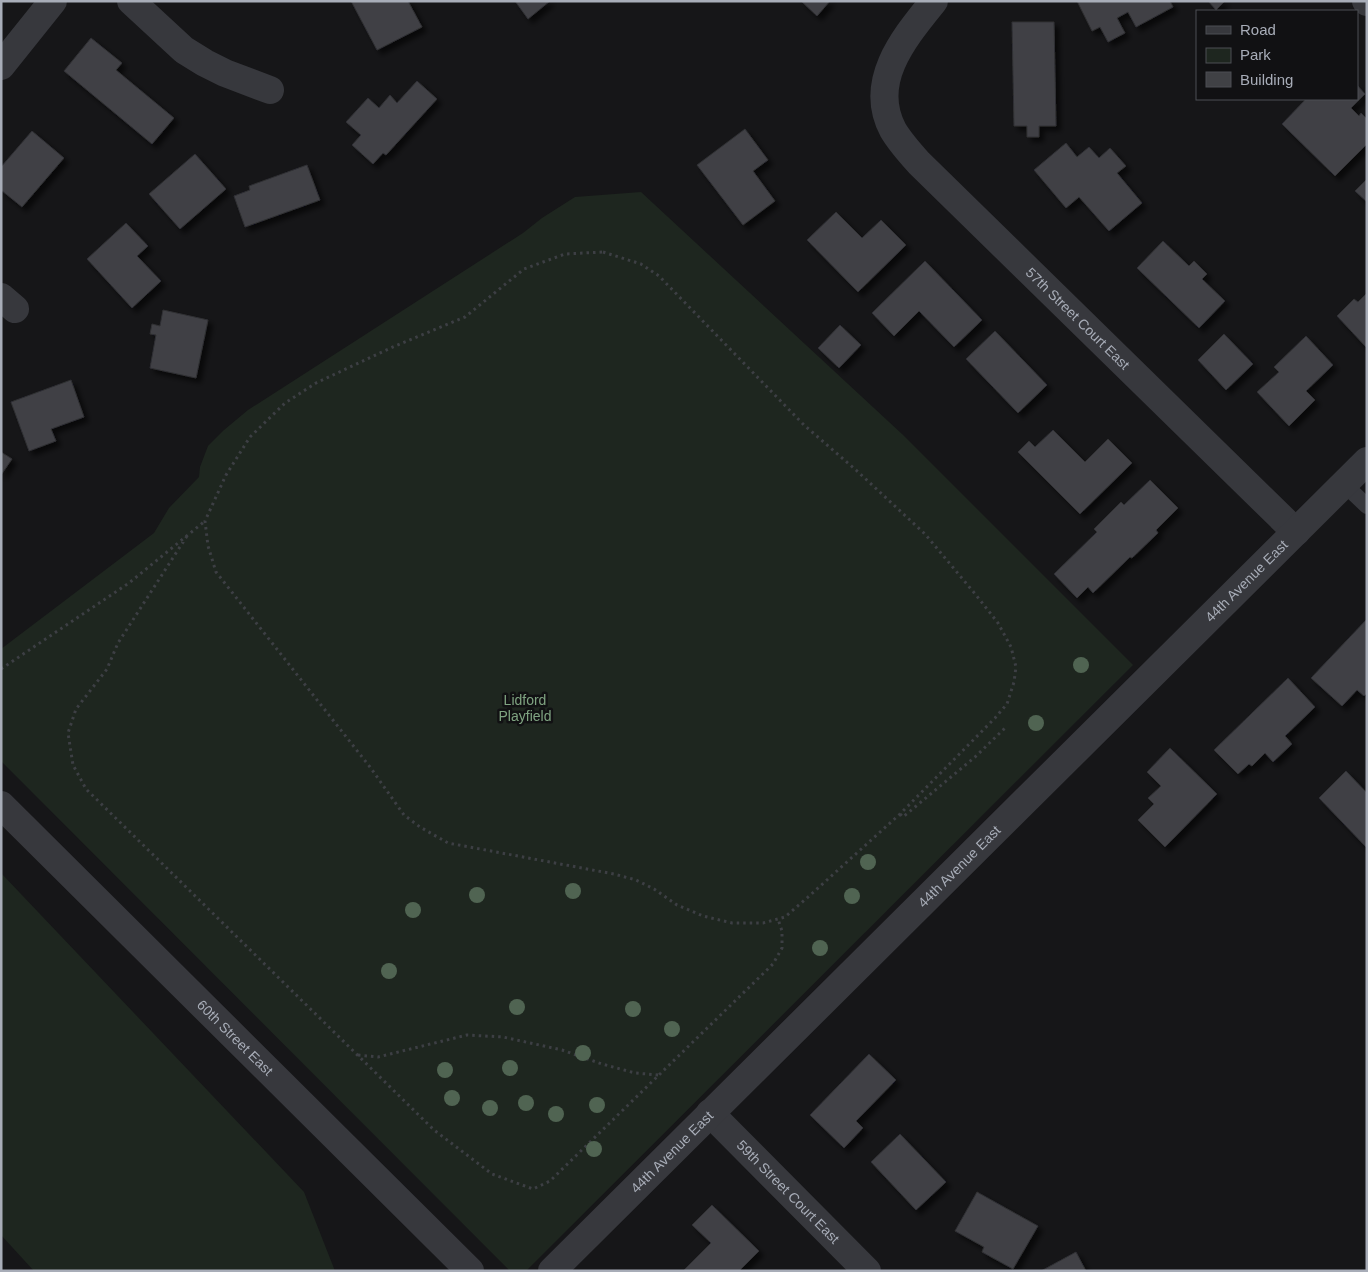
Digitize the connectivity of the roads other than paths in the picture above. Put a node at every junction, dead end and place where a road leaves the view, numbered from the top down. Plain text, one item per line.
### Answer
1 (52, 1) edge
2 (131, 1) edge
3 (934, 1) edge
4 (1, 66) edge
5 (270, 90) dead end
6 (1367, 461) edge
7 (1344, 484) junction
8 (1367, 506) edge
9 (1296, 532) junction
10 (1, 805) edge
11 (710, 1113) junction
12 (470, 1271) edge
13 (552, 1271) edge
14 (867, 1271) edge

1 - 4 street
2 - 5 street
3 - 9 street, 57th Street Court East
6 - 7 street, 44th Avenue East
7 - 8 lane
7 - 9 street, 44th Avenue East
9 - 11 street, 44th Avenue East
10 - 12 street, 60th Street East
11 - 13 street, 44th Avenue East
11 - 14 street, 59th Street Court East

